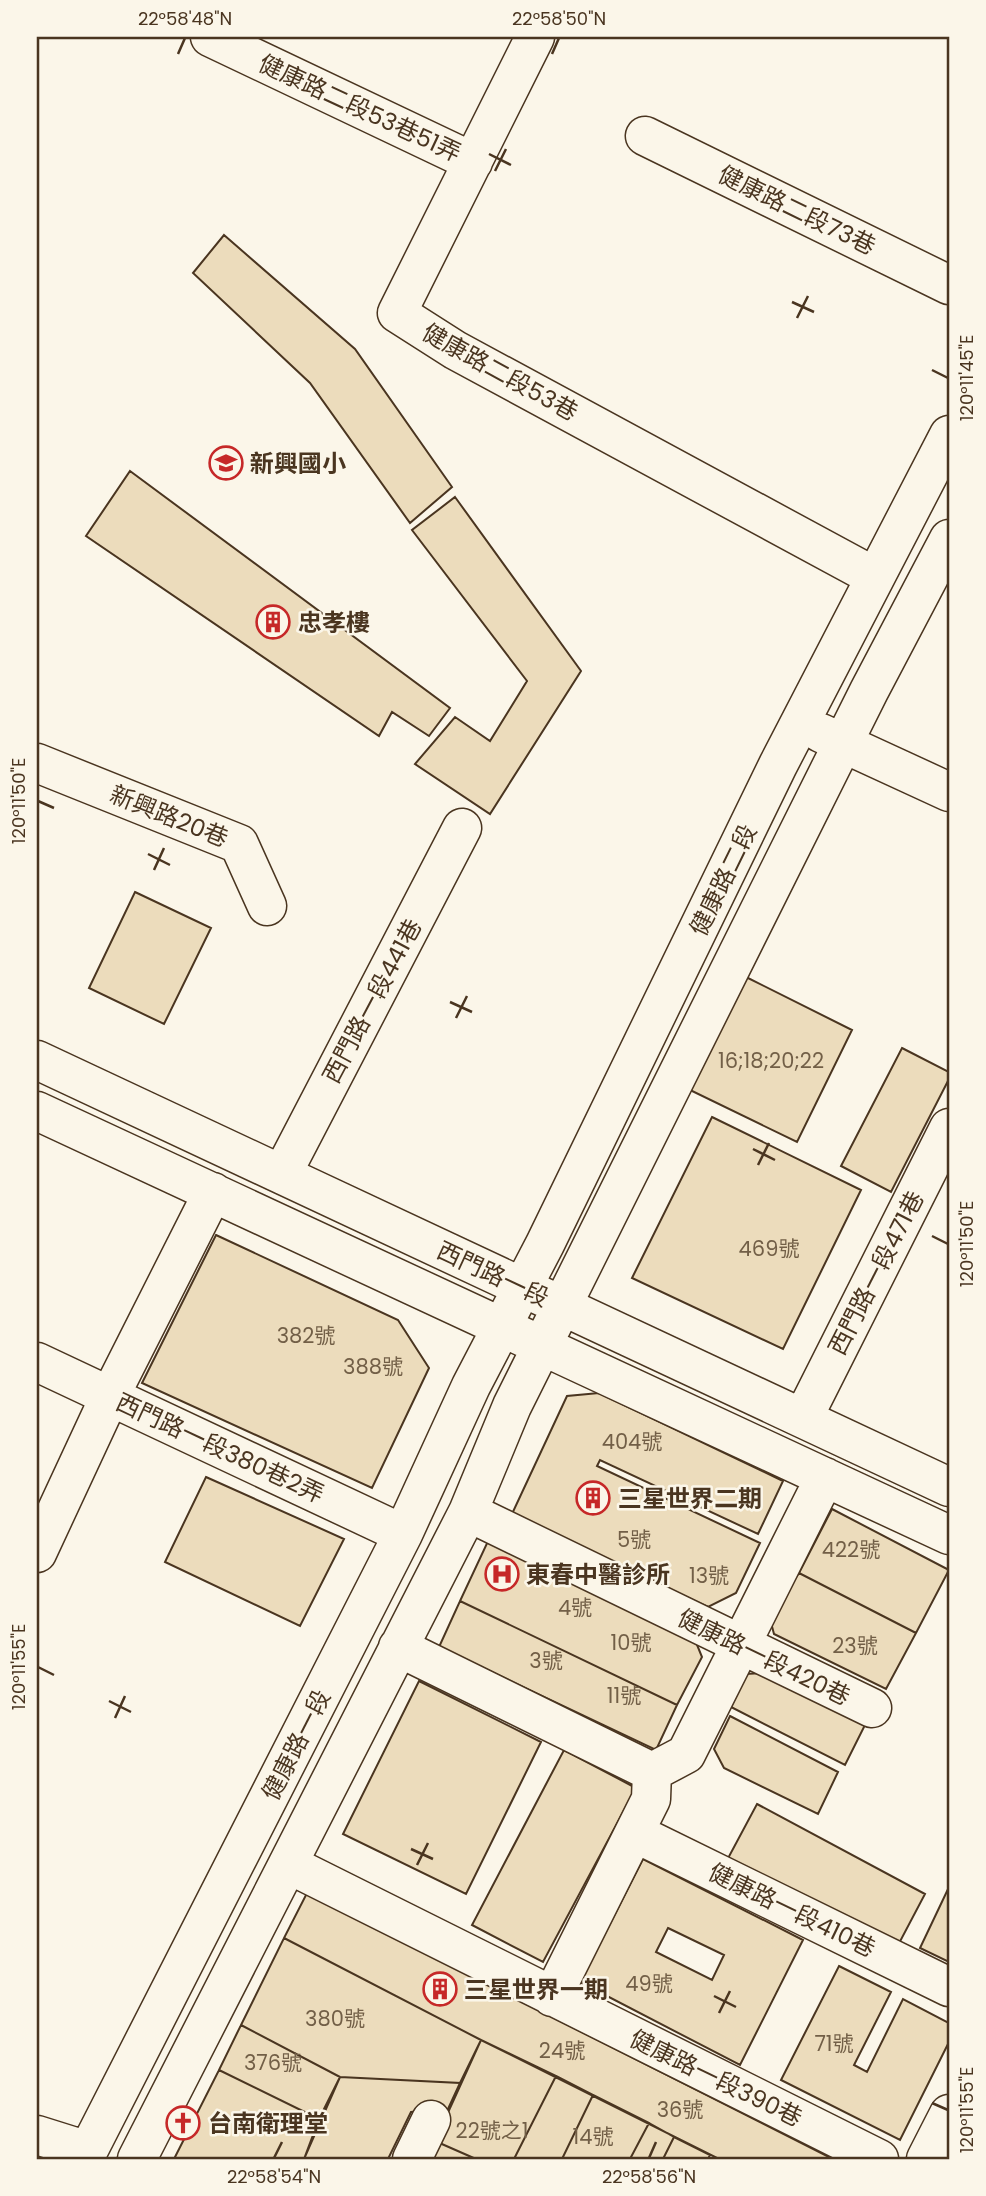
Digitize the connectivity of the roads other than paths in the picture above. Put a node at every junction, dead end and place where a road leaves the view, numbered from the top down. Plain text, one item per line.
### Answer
1 (210, 37) edge
2 (535, 37) edge
3 (645, 136) dead end
4 (473, 162) junction
5 (949, 285) edge
6 (949, 435) edge
7 (949, 539) edge
8 (875, 577) junction
9 (800, 723) junction
10 (843, 743) junction
11 (37, 764) edge
12 (949, 792) edge
13 (462, 828) dead end
14 (267, 906) dead end
15 (37, 1060) edge
16 (37, 1111) edge
17 (949, 1128) edge
18 (282, 1174) junction
19 (213, 1192) junction
20 (522, 1288) junction
21 (562, 1306) junction
22 (501, 1327) junction
23 (542, 1345) junction
24 (37, 1362) edge
25 (110, 1396) junction
26 (803, 1418) junction
27 (825, 1477) junction
28 (949, 1487) edge
29 (468, 1512) junction
30 (404, 1534) junction
31 (949, 1535) edge
32 (37, 1553) edge
33 (741, 1646) junction
34 (398, 1647) junction
35 (872, 1708) dead end
36 (652, 1772) junction
37 (635, 1833) junction
38 (288, 1864) junction
39 (949, 1987) edge
40 (552, 1997) junction
41 (949, 2114) edge
42 (432, 2120) dead end
43 (37, 2135) edge
44 (86, 2155) edge
45 (138, 2159) edge
46 (412, 2159) edge
47 (879, 2159) edge
48 (926, 2159) edge

1 - 4 street, 健康路二段53巷51弄
2 - 4 street, 健康路二段53巷
3 - 5 street, 健康路二段73巷
4 - 8 street, 健康路二段53巷
6 - 8 street, 健康路二段
7 - 10 street, 健康路二段
8 - 9 street, 健康路二段
9 - 10 street
9 - 20 street, 健康路二段
10 - 12 street
10 - 21 street, 健康路二段
11 - 14 street, 新興路20巷
13 - 18 street, 西門路一段441巷
15 - 18 street, 西門路一段
16 - 19 street, 西門路一段
17 - 26 street, 西門路一段471巷
18 - 20 street, 西門路一段
19 - 22 street, 西門路一段
19 - 25 street
20 - 21 street, 西門路一段
20 - 22 street, 健康路二段
21 - 23 street, 健康路二段
21 - 26 street, 西門路一段
22 - 23 street, 西門路一段
22 - 30 street, 健康路一段
23 - 27 street, 西門路一段
23 - 29 street, 健康路一段
24 - 25 street, 西門路一段380巷2弄
25 - 30 street, 西門路一段380巷2弄
25 - 32 street
26 - 28 street, 西門路一段
27 - 31 street, 西門路一段
27 - 33 street
29 - 33 street, 健康路一段420巷
29 - 34 street, 健康路一段
30 - 44 street, 健康路一段
33 - 35 street, 健康路一段420巷
33 - 36 street
34 - 36 street
34 - 38 street, 健康路一段
36 - 37 street
37 - 39 street, 健康路一段410巷
37 - 40 street
38 - 40 street, 健康路一段390巷
38 - 45 street, 健康路一段
40 - 47 street, 健康路一段390巷
41 - 48 street
42 - 46 street
43 - 44 street

